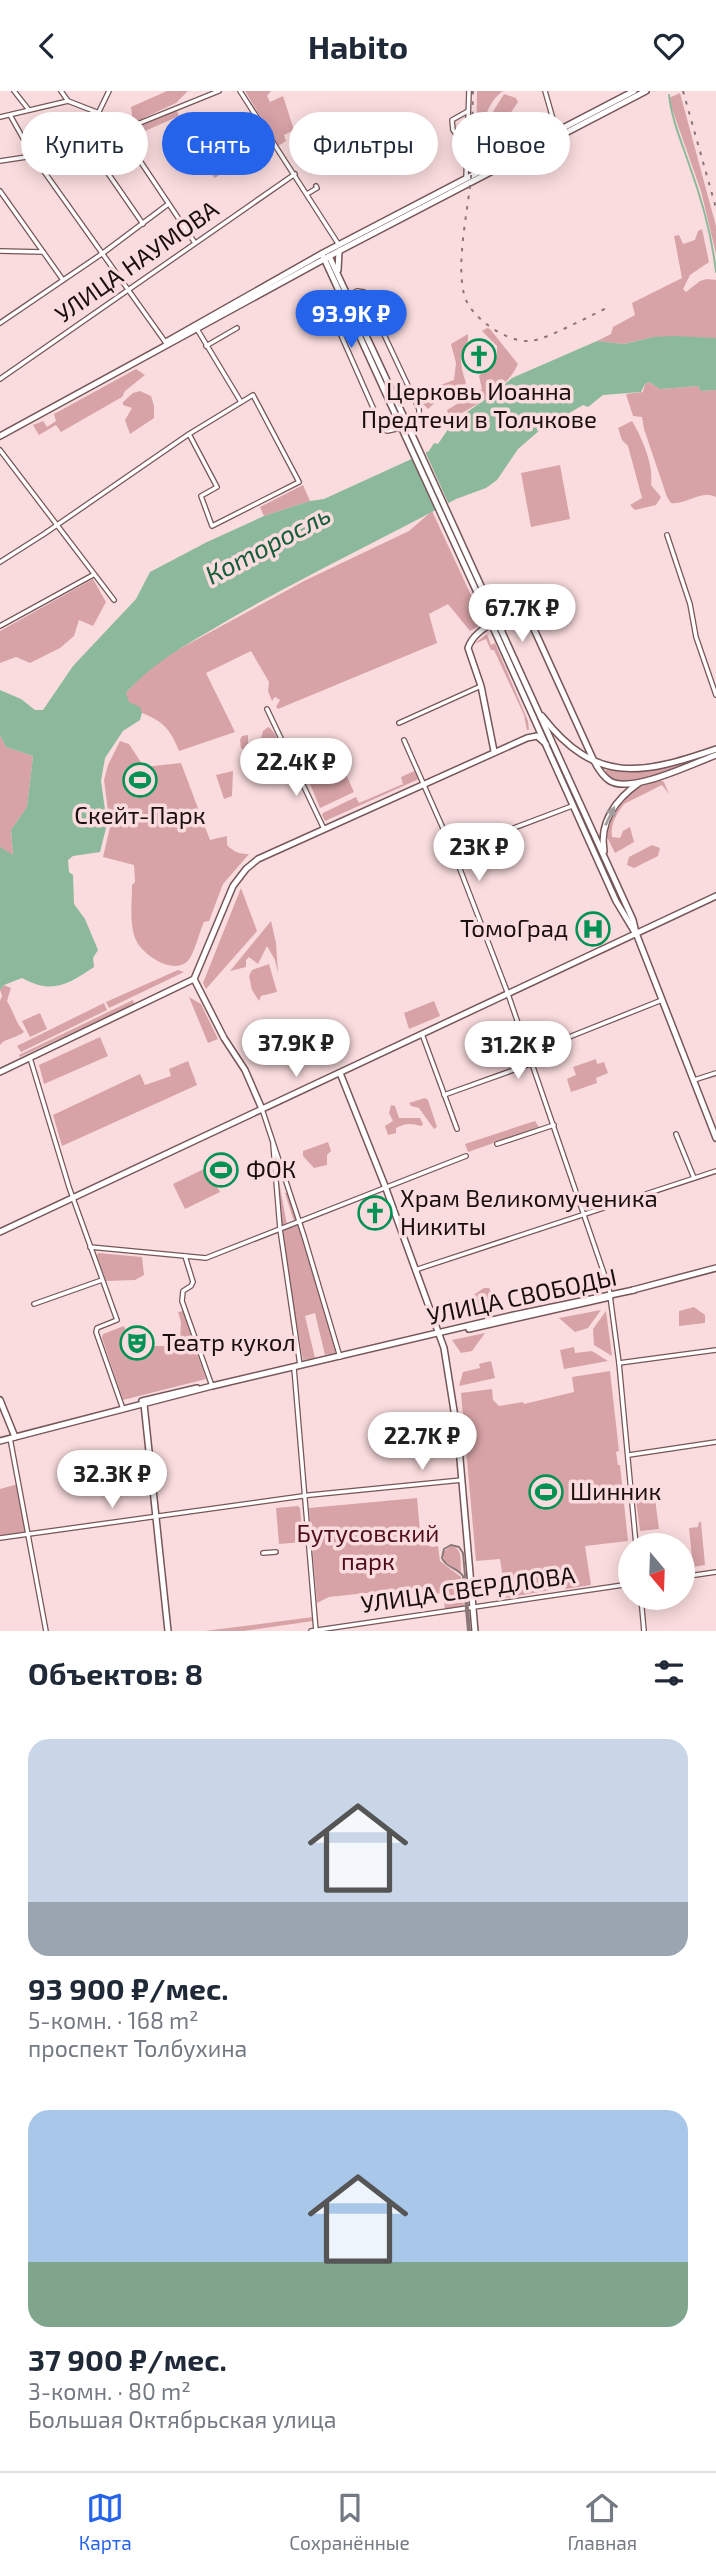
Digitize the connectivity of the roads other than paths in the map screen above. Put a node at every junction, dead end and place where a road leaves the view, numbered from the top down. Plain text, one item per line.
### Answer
1 (14, 91) edge
2 (61, 91) edge
3 (109, 91) edge
4 (219, 91) edge
5 (240, 91) edge
6 (469, 91) edge
7 (545, 91) edge
8 (634, 91) edge
9 (646, 91) edge
10 (68, 101) junction
11 (29, 110) junction
12 (468, 111) edge
13 (96, 112) edge
14 (99, 112) edge
15 (551, 112) edge
16 (10, 115) junction
17 (0, 117) edge
18 (148, 120) edge
19 (570, 127) edge
20 (570, 128) edge
21 (21, 135) edge
22 (21, 157) edge
23 (0, 160) edge
24 (289, 165) edge
25 (47, 175) edge
26 (108, 175) edge
27 (148, 175) edge
28 (294, 175) edge
29 (296, 175) edge
30 (466, 175) edge
31 (472, 175) edge
32 (479, 175) edge
33 (466, 178) junction
34 (316, 186) dead end
35 (0, 191) edge
36 (307, 194) junction
37 (167, 205) junction
38 (143, 224) junction
39 (195, 243) junction
40 (339, 248) junction
41 (0, 251) edge
42 (44, 253) junction
43 (103, 253) junction
44 (325, 256) junction
45 (314, 264) junction
46 (328, 272) junction
47 (339, 277) junction
48 (63, 280) junction
49 (130, 290) junction
50 (348, 296) junction
51 (342, 301) junction
52 (0, 323) edge
53 (196, 328) junction
54 (237, 328) dead end
55 (167, 344) junction
56 (206, 346) junction
57 (0, 379) edge
58 (241, 402) junction
59 (400, 417) junction
60 (189, 434) junction
61 (0, 436) edge
62 (0, 450) edge
63 (58, 524) junction
64 (667, 535) dead end
65 (0, 562) edge
66 (94, 575) junction
67 (114, 600) dead end
68 (0, 626) edge
69 (499, 633) junction
70 (481, 686) junction
71 (716, 695) edge
72 (535, 705) junction
73 (267, 709) dead end
74 (534, 718) junction
75 (399, 723) dead end
76 (527, 738) junction
77 (404, 740) dead end
78 (586, 743) junction
79 (546, 744) junction
80 (716, 748) edge
81 (577, 750) junction
82 (494, 751) junction
83 (716, 755) edge
84 (593, 759) junction
85 (609, 765) junction
86 (603, 775) junction
87 (641, 782) junction
88 (423, 783) junction
89 (573, 806) junction
90 (324, 828) junction
91 (453, 851) junction
92 (607, 861) junction
93 (716, 896) edge
94 (636, 933) junction
95 (194, 979) junction
96 (508, 993) junction
97 (662, 1000) junction
98 (422, 1034) junction
99 (529, 1053) junction
100 (30, 1058) junction
101 (533, 1063) junction
102 (0, 1072) edge
103 (340, 1073) junction
104 (716, 1073) edge
105 (694, 1080) junction
106 (444, 1095) junction
107 (262, 1109) junction
108 (554, 1125) junction
109 (457, 1129) dead end
110 (676, 1134) dead end
111 (272, 1135) junction
112 (716, 1137) edge
113 (497, 1144) dead end
114 (466, 1156) dead end
115 (716, 1171) edge
116 (694, 1178) junction
117 (385, 1186) junction
118 (73, 1198) junction
119 (584, 1215) junction
120 (299, 1220) junction
121 (280, 1229) junction
122 (0, 1232) edge
123 (90, 1247) junction
124 (185, 1256) junction
125 (716, 1268) edge
126 (415, 1270) junction
127 (103, 1280) junction
128 (611, 1296) junction
129 (34, 1304) dead end
130 (439, 1333) junction
131 (716, 1350) edge
132 (340, 1357) junction
133 (620, 1363) junction
134 (297, 1367) junction
135 (212, 1386) junction
136 (0, 1400) edge
137 (144, 1402) junction
138 (123, 1409) junction
139 (13, 1438) junction
140 (0, 1441) edge
141 (716, 1443) edge
142 (629, 1455) junction
143 (462, 1480) junction
144 (304, 1496) junction
145 (156, 1516) junction
146 (635, 1533) edge
147 (28, 1534) junction
148 (0, 1538) edge
149 (275, 1552) dead end
150 (263, 1553) dead end
151 (716, 1572) edge
152 (695, 1575) edge
153 (618, 1586) edge
154 (473, 1608) junction
155 (641, 1610) edge
156 (46, 1631) edge
157 (168, 1631) edge
158 (314, 1631) edge
159 (475, 1631) edge
160 (644, 1631) edge

1 - 11 street
2 - 10 street
3 - 14 street
4 - 18 street
5 - 24 street
6 - 12 street
7 - 15 street
8 - 19 main road
9 - 20 main road
10 - 11 street
10 - 13 street
11 - 16 street
16 - 17 street
16 - 21 street
22 - 23 street
25 - 43 street
26 - 38 street
27 - 37 street
28 - 39 street, УЛИЦА НАУМОВА
29 - 36 street
30 - 33 street
31 - 33 main road
32 - 40 main road
33 - 40 main road
34 - 36 street
35 - 42 street
36 - 40 street
37 - 38 street
37 - 39 street
38 - 43 street
39 - 49 street, УЛИЦА НАУМОВА
40 - 44 main road
40 - 47 main road
41 - 42 street
42 - 48 street
43 - 48 street
43 - 49 street
44 - 45 main road
44 - 46 main road
44 - 47 main road
44 - 53 main road
45 - 46 main road
45 - 53 main road
46 - 51 main road
47 - 50 main road
48 - 52 street
49 - 55 street
49 - 57 street, УЛИЦА НАУМОВА
50 - 51 street
50 - 59 main road
51 - 59 main road
53 - 55 main road
53 - 56 street
54 - 56 street
55 - 61 main road
56 - 58 street
58 - 60 street
58 - 60 street
59 - 69 main road, bridge
60 - 63 street
62 - 63 street
63 - 65 street
63 - 66 street
64 - 71 street
66 - 67 street
66 - 68 street
69 - 72 main road
69 - 74 main road
70 - 75 street
70 - 78 main road
70 - 82 main road
72 - 81 main road
72 - 92 main road
73 - 90 street
74 - 76 main road
74 - 79 main road
76 - 79 main road
76 - 82 main road
77 - 88 street
78 - 81 main road
78 - 84 main road
79 - 89 main road
80 - 85 main road
81 - 84 main road
82 - 88 main road
83 - 87 main road
84 - 85 main road
84 - 86 main road
85 - 86 main road
86 - 87 main road
92 -> 87 main road
88 - 90 main road
88 - 91 street
89 - 91 street
89 - 94 main road
90 - 95 main road
91 - 96 street
92 - 94 main road
93 - 94 main road
94 - 96 main road
94 - 97 main road
95 - 100 main road
95 - 107 main road
96 - 98 main road
96 - 99 street
97 - 99 street
97 - 105 main road
98 - 103 main road
98 - 106 street
99 - 101 street
100 - 102 main road
100 - 118 street
101 - 106 street
101 - 108 street
103 - 107 main road
103 - 117 main road
104 - 105 street
105 - 112 main road
106 - 109 street
107 - 111 street
107 - 118 main road
108 - 113 street
108 - 119 street
110 - 116 street
111 - 120 street
111 - 121 street
114 - 117 street
115 - 116 street
116 - 119 street
117 - 120 street
117 - 126 main road
118 - 122 main road
118 - 123 street
119 - 126 street
119 - 128 street
120 - 121 street
120 - 132 street
121 - 124 street
121 - 134 street
123 - 124 street
123 - 127 street
124 - 135 street
125 - 128 main road, УЛИЦА СВОБОДЫ
126 - 130 main road
127 - 129 street
127 - 138 street
128 - 130 main road, УЛИЦА СВОБОДЫ
128 - 133 street
130 - 132 main road, УЛИЦА СВОБОДЫ
130 - 143 main road
131 - 133 street
132 - 134 main road, УЛИЦА СВОБОДЫ
133 - 142 street
134 - 135 main road, УЛИЦА СВОБОДЫ
134 - 144 street
135 - 137 main road, УЛИЦА СВОБОДЫ
136 - 139 main road
137 - 138 main road, УЛИЦА СВОБОДЫ
137 - 145 main road
138 - 139 main road, УЛИЦА СВОБОДЫ
139 - 140 main road, УЛИЦА СВОБОДЫ
139 - 147 street
141 - 142 street
142 - 146 street
143 - 144 street
143 - 154 main road
144 - 145 street
144 - 158 street
145 - 147 street
145 - 157 main road
147 - 148 street
147 - 156 street
149 - 150 street
151 - 152 street
153 - 154 street, УЛИЦА СВЕРДЛОВА
154 - 158 street, УЛИЦА СВЕРДЛОВА
154 - 159 main road
155 - 160 street

